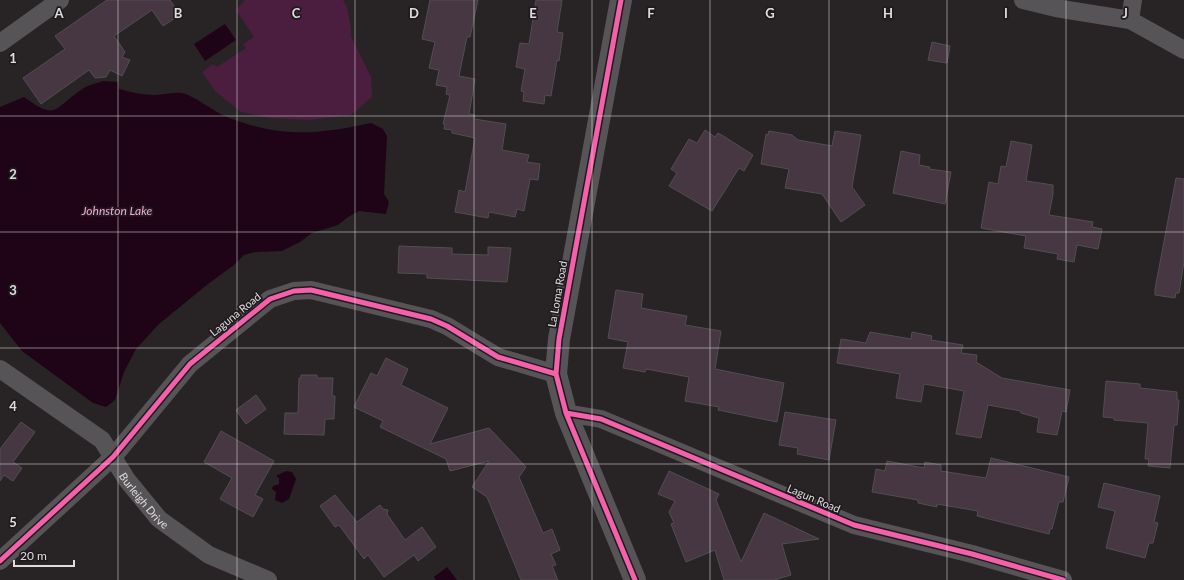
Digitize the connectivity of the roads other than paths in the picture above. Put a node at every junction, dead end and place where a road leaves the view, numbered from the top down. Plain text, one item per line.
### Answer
1 (60, 0) edge
2 (621, 0) edge
3 (1023, 0) edge
4 (1133, 0) edge
5 (1130, 20) junction
6 (0, 43) edge
7 (1184, 50) edge
8 (0, 369) edge
9 (556, 374) junction
10 (566, 413) junction
11 (114, 457) junction
12 (0, 561) edge
13 (268, 580) edge
14 (635, 580) edge
15 (1063, 580) edge

1 - 6 street
2 - 9 street, La Loma Road
3 - 5 street
4 - 5 street
5 - 7 street
8 - 11 street, Burleigh Drive
9 - 10 street, La Loma Road
9 - 11 street, Laguna Road
10 - 14 street, La Loma Road
10 - 15 street, Lagun Road
11 - 12 street, Laguna Road
11 - 13 street, Burleigh Drive

